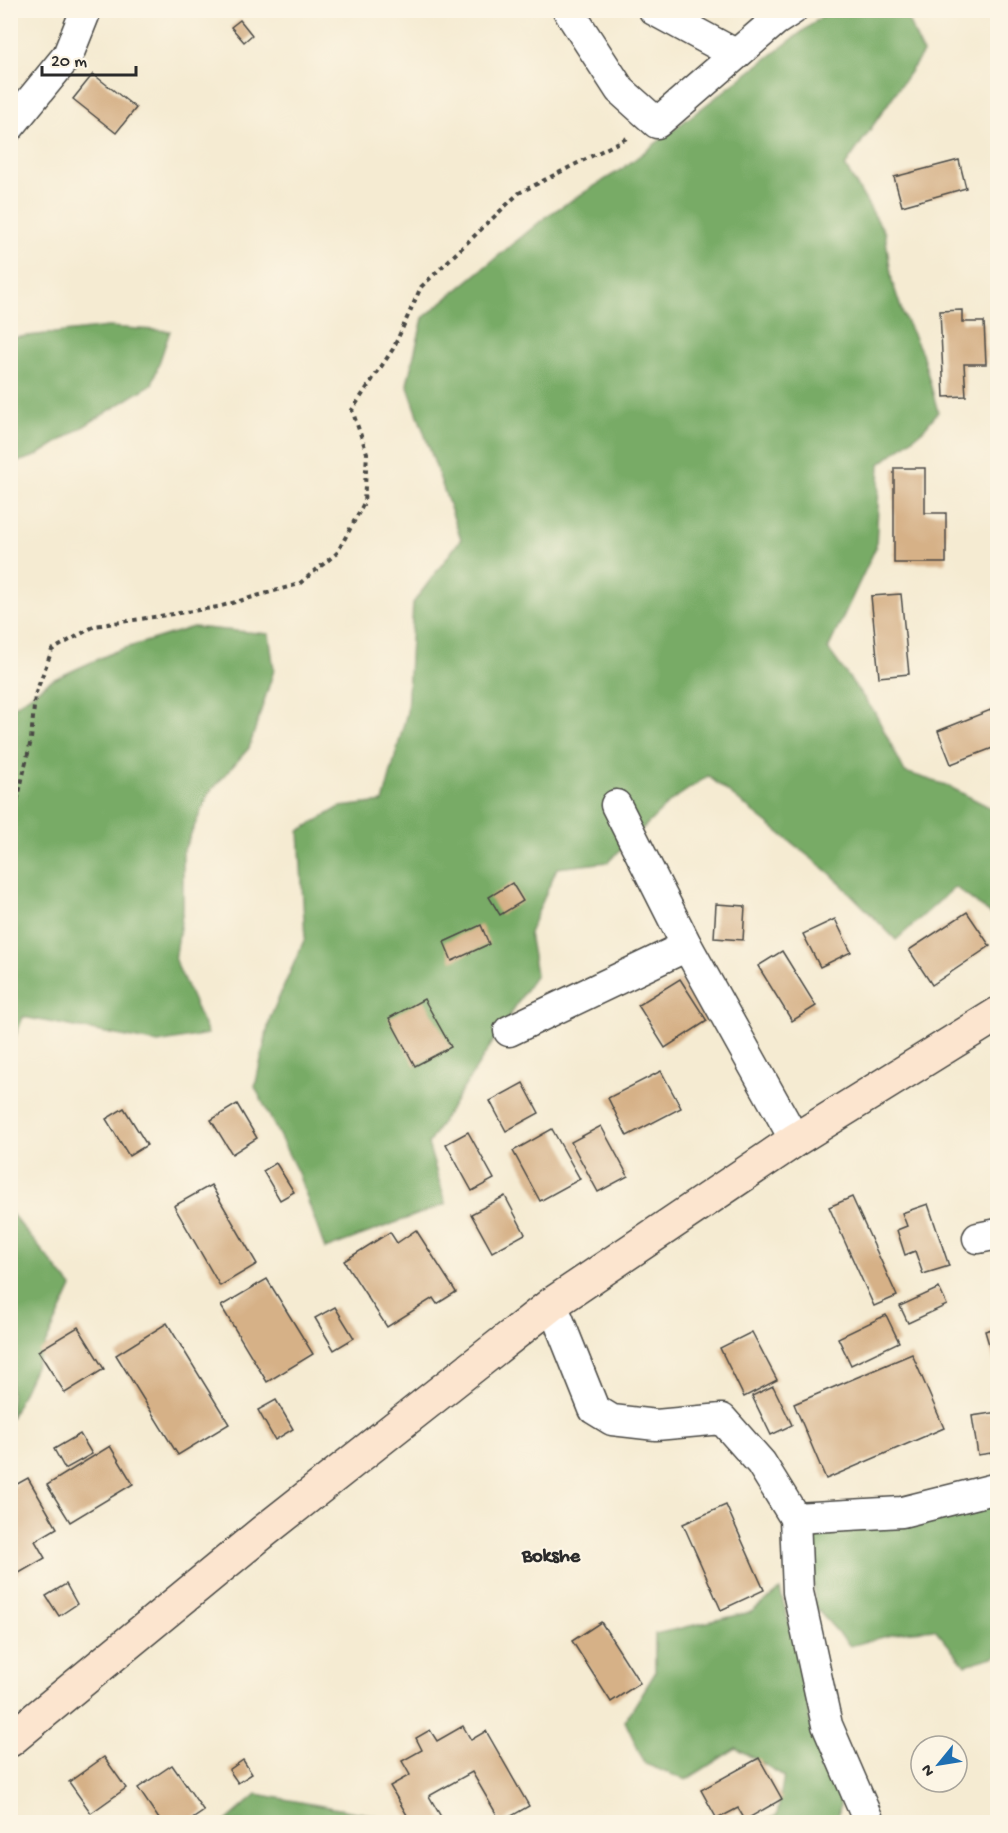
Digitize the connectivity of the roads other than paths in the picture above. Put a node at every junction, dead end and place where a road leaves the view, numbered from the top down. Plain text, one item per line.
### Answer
1 (86, 10) edge
2 (567, 10) edge
3 (654, 10) edge
4 (780, 14) edge
5 (735, 54) junction
6 (10, 126) edge
7 (616, 805) dead end
8 (687, 946) junction
9 (998, 1014) edge
10 (509, 1031) dead end
11 (795, 1140) junction
12 (552, 1304) junction
13 (998, 1488) edge
14 (795, 1518) junction
15 (10, 1740) edge
16 (869, 1822) edge

1 - 6 street
2 - 5 street
3 - 5 street
4 - 5 street
7 - 8 street
8 - 10 street
8 - 11 street
9 - 11 main road
11 - 12 main road
12 - 14 street
12 - 15 main road
13 - 14 street
14 - 16 street

